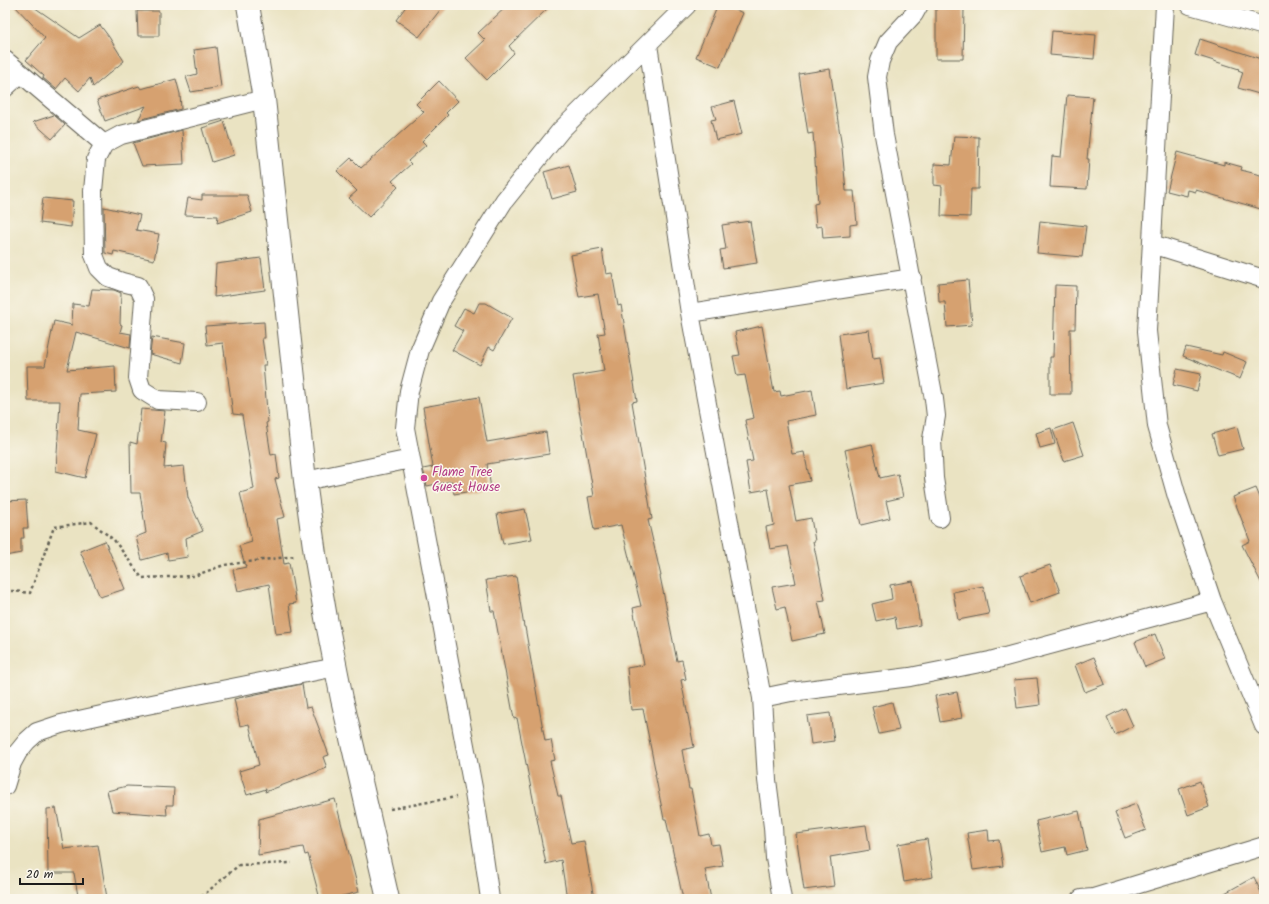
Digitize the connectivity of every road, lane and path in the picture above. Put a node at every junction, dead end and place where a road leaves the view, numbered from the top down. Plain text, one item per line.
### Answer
1 (248, 5) edge
2 (687, 5) edge
3 (918, 5) edge
4 (1166, 5) edge
5 (1190, 5) edge
6 (1264, 26) edge
7 (648, 45) junction
8 (5, 60) edge
9 (20, 74) junction
10 (5, 88) edge
11 (264, 99) junction
12 (104, 144) junction
13 (1152, 244) junction
14 (912, 278) junction
15 (1264, 279) edge
16 (690, 313) junction
17 (197, 402) dead end
18 (411, 459) junction
19 (305, 481) junction
20 (940, 518) dead end
21 (315, 554) junction
22 (5, 591) edge
23 (1212, 601) junction
24 (336, 667) junction
25 (762, 698) junction
26 (1264, 726) edge
27 (5, 786) edge
28 (474, 794) junction
29 (370, 812) junction
30 (1264, 846) edge
31 (292, 863) dead end
32 (196, 899) edge
33 (388, 899) edge
34 (490, 899) edge
35 (782, 899) edge
36 (1081, 899) edge

1 - 11 street
2 - 7 street
3 - 14 street
4 - 13 street
5 - 6 street
7 - 16 street
7 - 18 street
8 - 9 street
9 - 10 street
9 - 12 street
11 - 12 street
11 - 19 street
12 - 17 street
13 - 15 street
13 - 23 street
14 - 16 street
14 - 20 street
16 - 25 street
18 - 19 street
18 - 28 street
19 - 21 street
21 - 22 path
21 - 24 street
23 - 25 street
23 - 26 street
24 - 27 street
24 - 29 street
25 - 35 street
28 - 29 path
28 - 34 street
29 - 33 street
30 - 36 street
31 - 32 path

